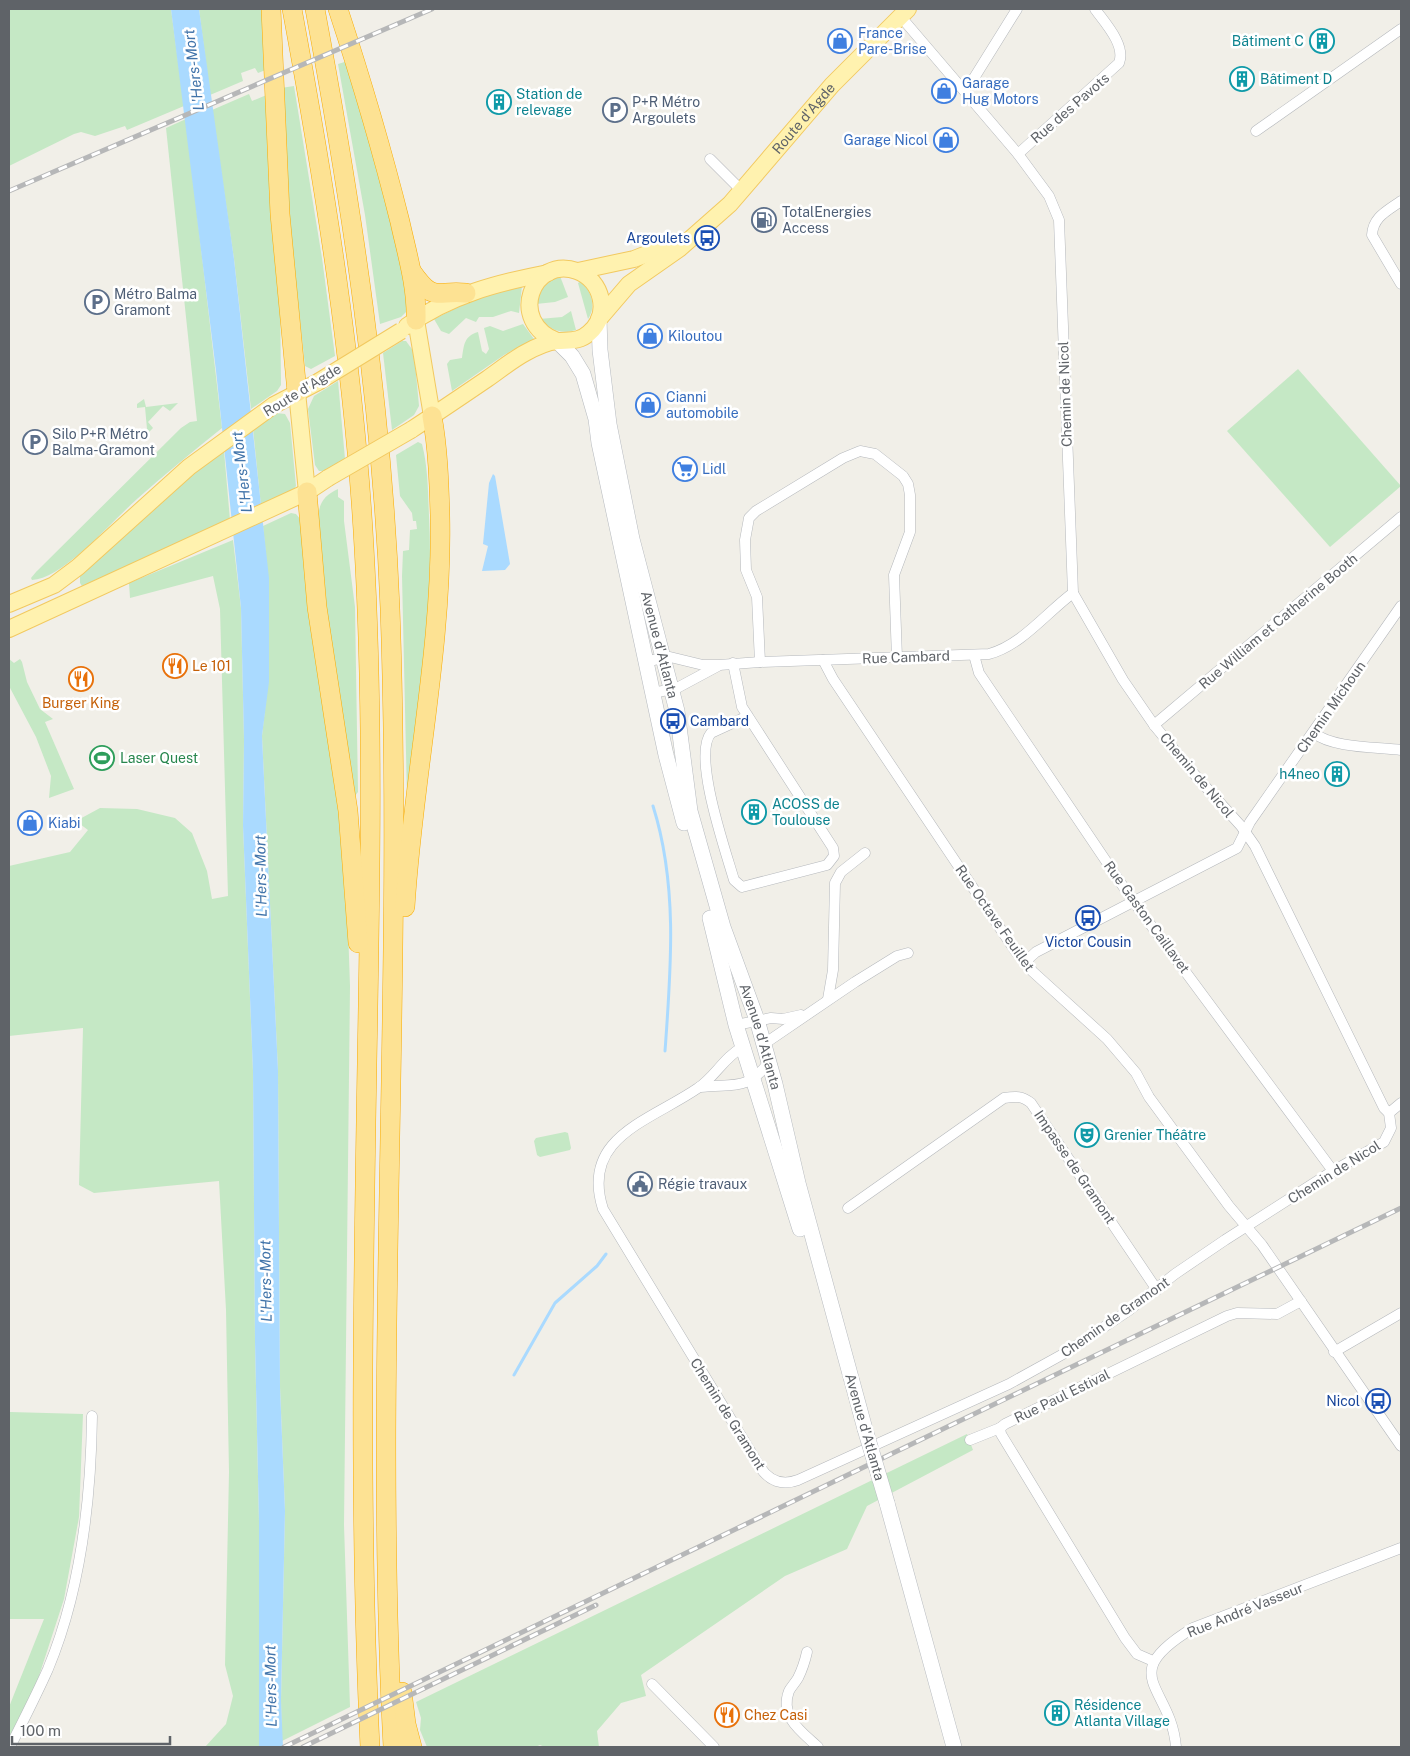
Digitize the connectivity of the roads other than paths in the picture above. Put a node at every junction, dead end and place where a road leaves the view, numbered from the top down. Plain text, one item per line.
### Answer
1 (271, 9) edge
2 (292, 9) edge
3 (315, 9) edge
4 (338, 9) edge
5 (1017, 9) edge
6 (1095, 9) edge
7 (905, 13) edge
8 (1401, 29) edge
9 (964, 89) junction
10 (1256, 130) dead end
11 (1018, 154) junction
12 (710, 159) dead end
13 (742, 191) junction
14 (1401, 201) edge
15 (701, 230) junction
16 (411, 270) junction
17 (578, 271) junction
18 (549, 273) junction
19 (1401, 284) edge
20 (466, 293) junction
21 (599, 318) junction
22 (416, 320) junction
23 (557, 341) junction
24 (297, 392) junction
25 (432, 416) junction
26 (307, 492) junction
27 (1401, 517) edge
28 (1073, 593) junction
29 (9, 604) edge
30 (1401, 606) edge
31 (9, 629) edge
32 (974, 655) junction
33 (663, 656) junction
34 (897, 658) junction
35 (823, 660) junction
36 (648, 661) junction
37 (760, 662) junction
38 (733, 663) junction
39 (719, 665) junction
40 (671, 690) junction
41 (653, 693) junction
42 (748, 716) junction
43 (1154, 725) junction
44 (1314, 732) junction
45 (1401, 750) edge
46 (1246, 834) junction
47 (865, 853) dead end
48 (1133, 901) junction
49 (393, 922) junction
50 (908, 953) dead end
51 (1027, 960) junction
52 (828, 1000) junction
53 (807, 1013) junction
54 (756, 1020) junction
55 (736, 1025) junction
56 (764, 1044) junction
57 (743, 1047) junction
58 (769, 1062) junction
59 (367, 1070) junction
60 (752, 1078) junction
61 (699, 1087) junction
62 (1401, 1103) edge
63 (1389, 1113) junction
64 (1333, 1171) junction
65 (848, 1208) dead end
66 (1246, 1227) junction
67 (1157, 1290) junction
68 (1301, 1301) junction
69 (1401, 1313) edge
70 (1334, 1352) junction
71 (92, 1416) dead end
72 (1000, 1428) junction
73 (861, 1431) junction
74 (970, 1440) dead end
75 (1401, 1446) edge
76 (883, 1505) junction
77 (1401, 1548) edge
78 (365, 1627) junction
79 (388, 1636) junction
80 (807, 1652) dead end
81 (1153, 1661) junction
82 (652, 1684) dead end
83 (10, 1747) edge
84 (359, 1747) edge
85 (370, 1747) edge
86 (393, 1747) edge
87 (412, 1747) edge
88 (714, 1747) edge
89 (818, 1747) edge
90 (944, 1747) edge
91 (954, 1747) edge
92 (1176, 1747) edge

1 - 24 highway
2 - 59 highway
3 - 49 highway
4 - 16 highway
5 - 9 street
6 - 11 street, Rue des Pavots
7 - 9 street, Chemin de Nicol
7 - 13 main road, Route d'Agde
8 - 10 street
9 - 11 street, Chemin de Nicol
11 - 28 street, Chemin de Nicol
12 - 13 street
13 - 15 main road, Route d'Agde
14 - 19 street
15 - 17 main road, Route d'Agde
15 - 21 main road, Route d'Agde
16 - 20 highway
16 - 22 highway
17 - 18 main road
17 - 21 main road
18 - 20 main road, Route d'Agde
18 - 23 main road
20 - 22 main road, Route d'Agde
21 - 23 main road
21 - 33 main road, Avenue d'Atlanta
22 - 24 main road, Route d'Agde, bridge
22 - 25 main road
23 - 25 main road
23 - 36 main road, Avenue d'Atlanta
24 - 26 main road
24 - 29 main road, Route d'Agde
25 - 26 main road, bridge
25 - 49 highway
26 - 31 main road
26 - 59 highway
27 - 43 street, Rue William et Catherine Booth
28 - 32 street, Rue Cambard
28 - 43 street, Chemin de Nicol
30 - 44 street, Chemin Michoun
32 - 34 street, Rue Cambard
32 - 48 street, Rue Gaston Caillavet
33 - 36 street
33 - 39 street, Rue Cambard
33 - 40 main road, Avenue d'Atlanta
34 - 35 street, Rue Cambard
34 - 37 street
35 - 37 street, Rue Cambard
35 - 51 street, Rue Octave Feuillet
36 - 41 main road, Avenue d'Atlanta
37 - 38 street, Rue Cambard
38 - 39 street, Rue Cambard
38 - 42 street
39 - 40 street, Rue Cambard
40 - 41 street, Rue Cambard
40 - 54 main road, Avenue d'Atlanta
41 - 55 main road, Avenue d'Atlanta
42 - 42 street
43 - 46 street, Chemin de Nicol
44 - 45 street
44 - 46 street, Chemin Michoun
46 - 48 street, Chemin Michoun
46 - 63 street, Chemin de Nicol
47 - 52 street
48 - 51 street, Chemin Michoun
48 - 64 street, Rue Gaston Caillavet
49 - 79 highway
50 - 52 street
51 - 66 street, Rue Octave Feuillet
52 - 53 street
53 - 54 street
53 - 56 street
54 - 55 street
54 - 56 main road, Avenue d'Atlanta
55 - 57 main road, Avenue d'Atlanta
56 - 57 main road
56 - 58 main road, Avenue d'Atlanta
57 - 60 main road, Avenue d'Atlanta
57 - 61 street, Chemin de Gramont
58 - 60 street, Chemin de Gramont
58 - 73 main road, Avenue d'Atlanta
59 - 78 highway
60 - 61 street, Chemin de Gramont
60 - 73 main road, Avenue d'Atlanta
61 - 67 street, Chemin de Gramont
62 - 63 street
63 - 64 street, Chemin de Nicol
64 - 66 street, Chemin de Nicol
65 - 67 street, Impasse de Gramont
66 - 67 street, Chemin de Gramont
66 - 68 street
68 - 70 street
68 - 72 street, Rue Paul Estival
69 - 70 street
70 - 75 street
71 - 83 street
72 - 74 street
72 - 81 street, Rue Paul Estival
73 - 76 main road, Avenue d'Atlanta, bridge
76 - 90 main road, Avenue d'Atlanta
76 - 91 main road, Avenue d'Atlanta
77 - 81 street, Rue André Vasseur
78 - 84 highway
78 - 85 highway
79 - 86 highway
79 - 87 highway
80 - 89 street
81 - 92 street
82 - 88 street

